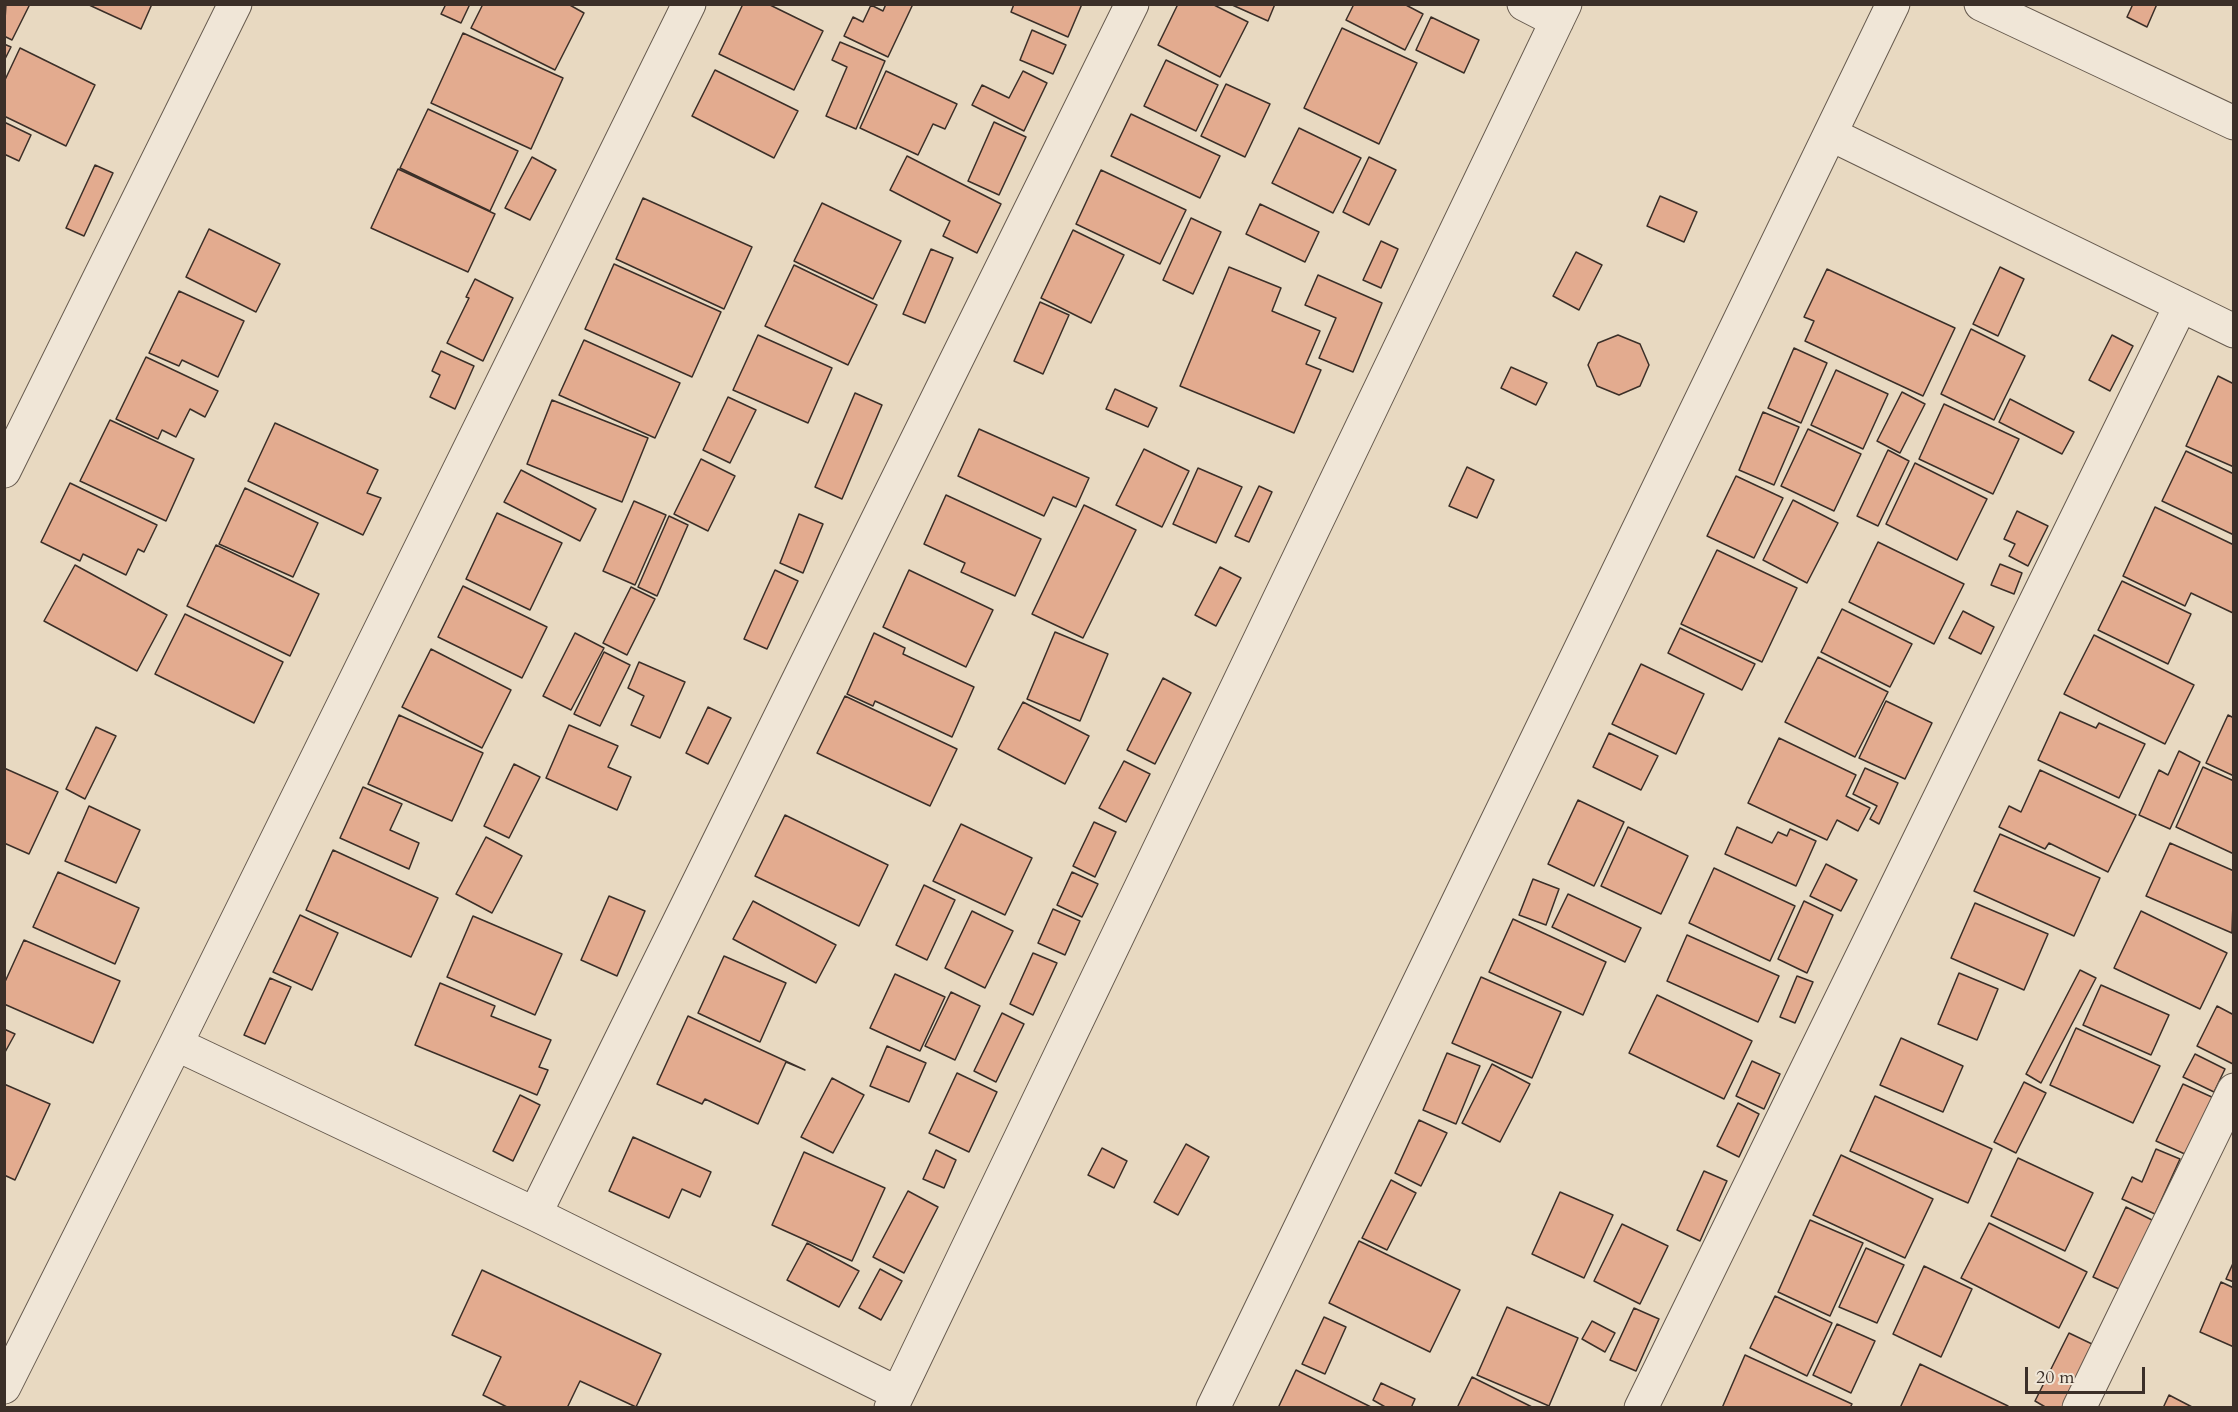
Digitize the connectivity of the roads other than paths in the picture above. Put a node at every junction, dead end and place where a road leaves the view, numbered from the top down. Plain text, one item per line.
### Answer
1 (235, 4) edge
2 (689, 4) edge
3 (1132, 4) edge
4 (1524, 4) edge
5 (1893, 4) edge
6 (1981, 4) edge
7 (1561, 13) edge
8 (2234, 123) edge
9 (1830, 134) junction
10 (2181, 305) junction
11 (2234, 331) edge
12 (4, 471) edge
13 (176, 1044) junction
14 (2234, 1090) edge
15 (536, 1214) junction
16 (6, 1380) edge
17 (894, 1400) edge
18 (1213, 1407) edge
19 (1641, 1407) edge
20 (2079, 1407) edge

1 - 12 street
2 - 13 street
3 - 15 street
4 - 7 street
5 - 9 street
6 - 8 street
7 - 17 street
9 - 10 street
9 - 18 street
10 - 11 street
10 - 19 street
13 - 15 street
13 - 16 street
14 - 20 street
15 - 17 street

